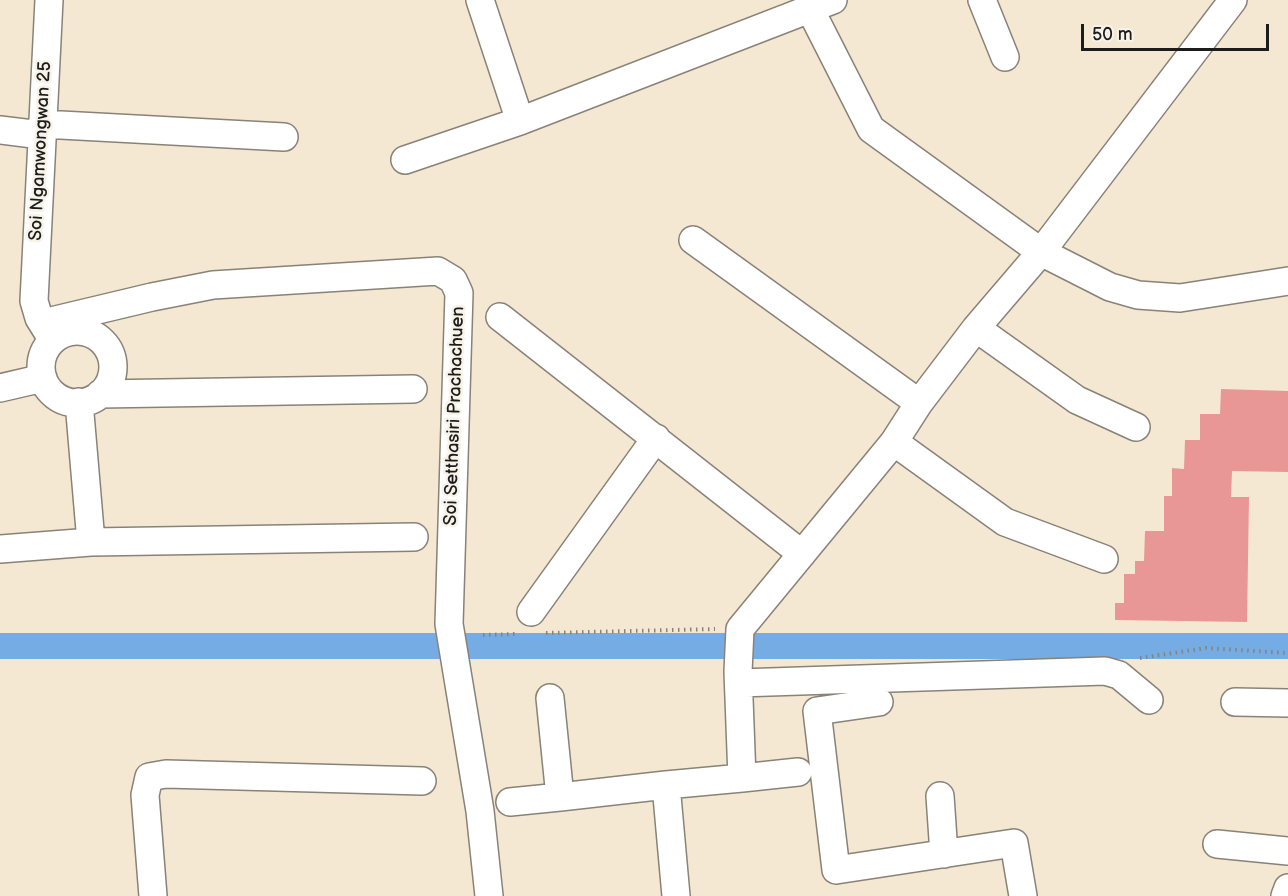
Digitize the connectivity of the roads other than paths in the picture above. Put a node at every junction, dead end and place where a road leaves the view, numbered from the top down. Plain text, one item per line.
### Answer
1 (49, 0) edge
2 (480, 0) edge
3 (982, 0) edge
4 (1233, 0) edge
5 (821, 5) edge
6 (1005, 57) dead end
7 (520, 122) junction
8 (41, 129) junction
9 (0, 130) edge
10 (284, 137) dead end
11 (405, 160) dead end
12 (693, 240) dead end
13 (1041, 252) junction
14 (1288, 281) edge
15 (500, 317) dead end
16 (43, 322) junction
17 (976, 328) junction
18 (43, 378) junction
19 (0, 388) edge
20 (412, 389) dead end
21 (90, 398) junction
22 (919, 403) junction
23 (1136, 427) dead end
24 (656, 438) junction
25 (894, 442) junction
26 (414, 537) dead end
27 (91, 542) junction
28 (0, 549) edge
29 (801, 554) junction
30 (1104, 559) dead end
31 (530, 626) road end
32 (739, 673) junction
33 (550, 698) dead end
34 (1149, 700) dead end
35 (879, 702) dead end
36 (1235, 702) dead end
37 (1288, 703) edge
38 (798, 772) dead end
39 (742, 778) junction
40 (422, 781) dead end
41 (666, 785) junction
42 (940, 796) dead end
43 (560, 797) junction
44 (510, 802) dead end
45 (1217, 844) dead end
46 (1288, 851) edge
47 (944, 854) junction
48 (1288, 888) edge
49 (153, 896) edge
50 (489, 896) edge
51 (676, 896) edge
52 (1023, 896) edge
53 (1285, 896) edge

1 - 8 street, Soi Ngamwongwan 25
2 - 7 street
3 - 6 street
4 - 13 street
5 - 7 street
5 - 13 street
7 - 11 street
8 - 9 street
8 - 10 street
8 - 16 street, Soi Ngamwongwan 25
12 - 22 street
13 - 14 street
13 - 17 street
15 - 24 street
16 - 18 street
16 - 21 street
16 - 50 street, Soi Setthasiri Prachachuen
17 - 22 street
17 - 23 street
18 - 19 street
18 - 21 street
20 - 21 street
21 - 27 street
22 - 25 street
24 - 29 street
24 - 31 street
25 - 29 street
25 - 30 street
26 - 27 street
27 - 28 street
29 - 32 street
32 - 34 street
32 - 39 street
33 - 43 street
35 - 47 street
36 - 37 street
38 - 39 street
39 - 41 street
40 - 49 street
41 - 43 street
41 - 51 street
42 - 47 street
43 - 44 street
45 - 46 street
47 - 52 street
48 - 53 street

